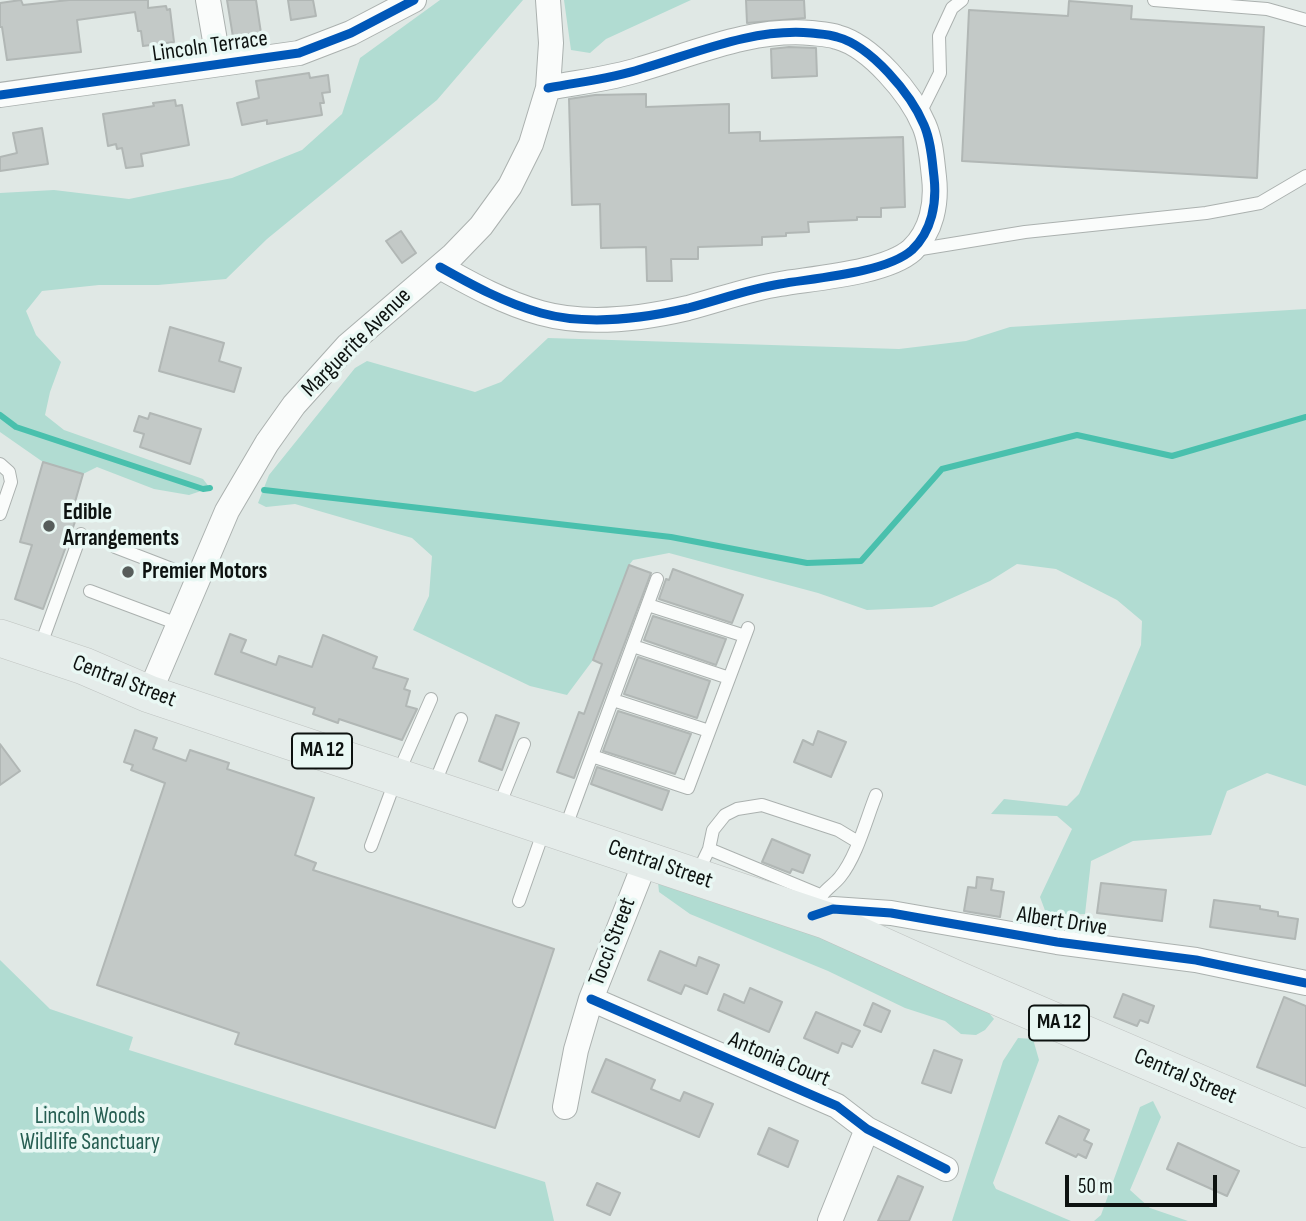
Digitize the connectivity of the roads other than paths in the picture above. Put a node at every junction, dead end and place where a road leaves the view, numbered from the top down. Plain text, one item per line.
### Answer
1 (208, 0) edge
2 (414, 0) edge
3 (548, 0) edge
4 (962, 0) edge
5 (1154, 0) edge
6 (1306, 20) edge
7 (219, 64) junction
8 (548, 88) junction
9 (0, 95) edge
10 (919, 115) junction
11 (1306, 176) edge
12 (911, 250) junction
13 (440, 267) junction
14 (0, 464) edge
15 (0, 514) edge
16 (81, 534) dead end
17 (115, 547) dead end
18 (198, 579) junction
19 (657, 579) dead end
20 (90, 590) dead end
21 (648, 605) junction
22 (178, 624) junction
23 (0, 638) edge
24 (633, 646) junction
25 (39, 650) junction
26 (729, 678) junction
27 (149, 694) junction
28 (431, 699) dead end
29 (613, 700) junction
30 (461, 719) dead end
31 (709, 731) junction
32 (524, 744) dead end
33 (592, 756) junction
34 (397, 776) junction
35 (433, 788) junction
36 (876, 795) dead end
37 (497, 810) junction
38 (554, 829) junction
39 (858, 842) junction
40 (371, 846) dead end
41 (646, 860) junction
42 (702, 863) junction
43 (519, 901) dead end
44 (816, 905) junction
45 (1306, 983) edge
46 (591, 999) junction
47 (565, 1107) dead end
48 (867, 1129) junction
49 (1306, 1129) edge
50 (946, 1169) dead end
51 (830, 1221) edge

1 - 7 street
2 - 7 street, Lincoln Terrace
3 - 8 street, Marguerite Avenue
4 - 10 lane
5 - 6 lane
7 - 9 street, Lincoln Terrace
8 - 10 street
8 - 13 street, Marguerite Avenue
10 - 12 street
11 - 12 lane
12 - 13 street
13 - 18 street, Marguerite Avenue
14 - 15 lane
16 - 25 lane
17 - 18 lane
18 - 22 street, Marguerite Avenue
19 - 21 lane
20 - 22 lane
21 - 24 lane
21 - 26 lane
22 - 27 street, Marguerite Avenue
23 - 25 main road, Central Street / MA 12
24 - 26 lane
24 - 29 lane
25 - 27 main road, Central Street / MA 12
26 - 31 lane
27 - 34 main road, Central Street / MA 12
28 - 34 lane
29 - 31 lane
29 - 33 lane
30 - 35 lane
31 - 33 lane
32 - 37 lane
33 - 38 lane
34 - 35 main road, Central Street / MA 12
34 - 40 lane
35 - 37 main road, Central Street / MA 12
36 - 39 lane
37 - 38 main road, Central Street / MA 12
38 - 41 main road, Central Street / MA 12
38 - 43 lane
39 - 42 lane
39 - 44 lane
41 - 42 main road, Central Street / MA 12
41 - 46 street, Tocci Street
42 - 44 main road, Central Street / MA 12
44 - 45 street, Albert Drive
44 - 49 main road, Central Street / MA 12
46 - 47 street, Tocci Street
46 - 48 street, Antonia Court
48 - 50 street, Antonia Court
48 - 51 street

